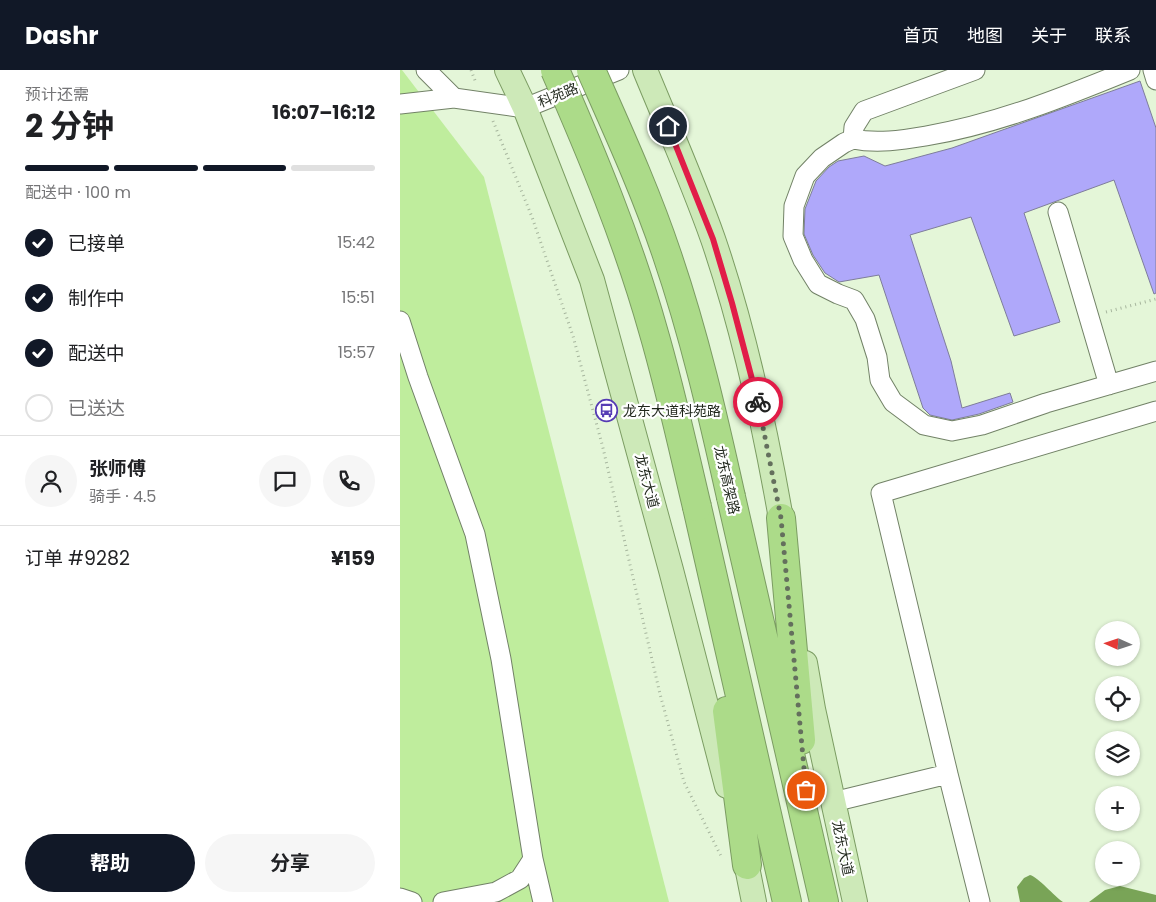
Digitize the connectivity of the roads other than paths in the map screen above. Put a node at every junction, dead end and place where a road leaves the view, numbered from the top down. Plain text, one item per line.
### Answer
1 (426, 70) edge
2 (507, 70) edge
3 (555, 70) edge
4 (591, 70) edge
5 (619, 70) edge
6 (645, 70) edge
7 (975, 70) edge
8 (1130, 70) edge
9 (1153, 70) edge
10 (1156, 80) edge
11 (454, 98) junction
12 (400, 104) edge
13 (525, 108) junction
14 (853, 139) junction
15 (1058, 212) dead end
16 (400, 321) edge
17 (1156, 371) edge
18 (1109, 385) junction
19 (1156, 411) edge
20 (781, 518) junction
21 (706, 546) junction
22 (948, 774) junction
23 (833, 802) junction
24 (811, 848) junction
25 (533, 859) junction
26 (735, 862) junction
27 (400, 898) edge
28 (412, 902) edge
29 (443, 902) edge
30 (543, 902) edge
31 (754, 902) edge
32 (787, 902) edge
33 (824, 902) edge
34 (855, 902) edge
35 (980, 902) edge

1 - 11 street
2 - 13 main road, 龙东大道
3 - 21 highway, bridge
4 - 24 highway, 龙东高架路, bridge
5 - 13 street, 科苑路
6 - 20 main road, 龙东大道
7 - 14 street
8 - 14 street
9 - 10 street
11 - 12 street
11 - 13 street
13 - 26 main road, 龙东大道
14 - 18 street
15 - 18 street
16 - 25 street
17 - 18 street
19 - 22 street
20 - 23 main road, 龙东大道
20 - 24 highway
21 - 26 highway
21 - 32 highway
22 - 23 street
22 - 35 street
23 - 34 main road, 龙东大道
24 - 33 highway, 龙东高架路
25 - 29 street
25 - 30 street
26 - 31 main road, 龙东大道
27 - 28 street

